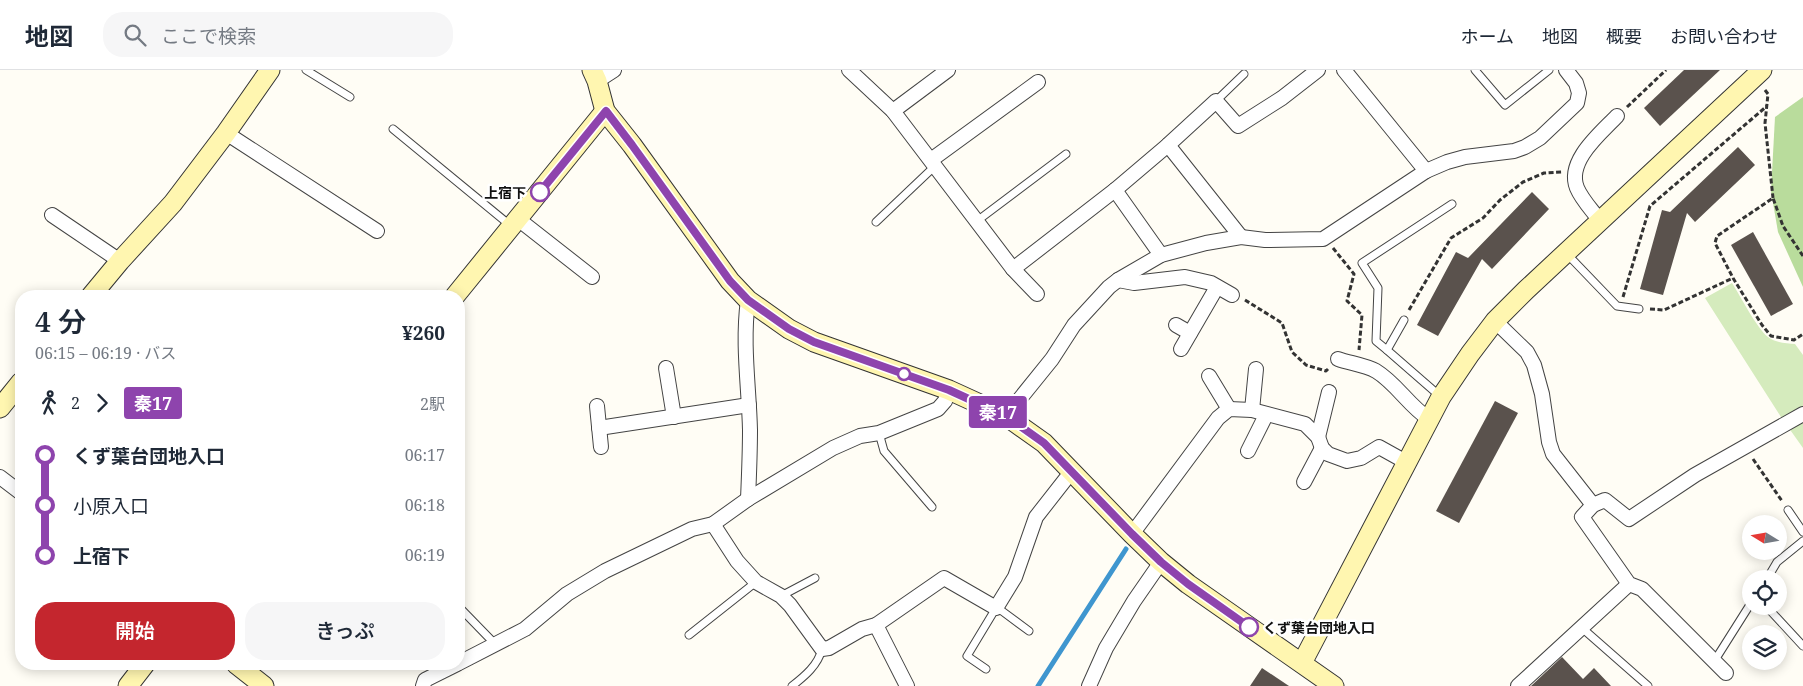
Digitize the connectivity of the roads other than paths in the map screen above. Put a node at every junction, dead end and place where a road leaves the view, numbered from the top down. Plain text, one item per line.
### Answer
1 (270, 70) edge
2 (306, 70) edge
3 (614, 70) edge
4 (849, 70) edge
5 (948, 70) edge
6 (1318, 70) edge
7 (1344, 70) edge
8 (1475, 70) edge
9 (1548, 70) edge
10 (1566, 70) edge
11 (1244, 74) dead end
12 (1758, 74) edge
13 (594, 76) edge
14 (1038, 82) dead end
15 (350, 97) dead end
16 (1216, 101) junction
17 (606, 111) junction
18 (893, 111) junction
19 (1618, 116) road end
20 (394, 129) dead end
21 (226, 133) junction
22 (1168, 145) junction
23 (1066, 154) dead end
24 (933, 163) junction
25 (1426, 171) junction
26 (1115, 190) junction
27 (1452, 204) dead end
28 (52, 215) dead end
29 (977, 221) junction
30 (1600, 221) junction
31 (876, 222) dead end
32 (515, 223) junction
33 (376, 231) dead end
34 (1242, 237) junction
35 (1565, 252) junction
36 (1161, 255) junction
37 (120, 261) junction
38 (1013, 269) junction
39 (592, 278) dead end
40 (1118, 280) junction
41 (1217, 287) junction
42 (96, 290) edge
43 (460, 290) edge
44 (1037, 294) dead end
45 (1232, 295) road end
46 (748, 300) junction
47 (1639, 309) road end
48 (1404, 320) road end
49 (1495, 321) junction
50 (1176, 325) dead end
51 (1190, 333) junction
52 (1181, 349) dead end
53 (1387, 350) junction
54 (1346, 362) road end
55 (666, 368) dead end
56 (1256, 369) dead end
57 (1209, 376) dead end
58 (15, 389) edge
59 (949, 390) junction
60 (1329, 392) dead end
61 (1441, 397) junction
62 (749, 405) junction
63 (597, 406) dead end
64 (0, 408) edge
65 (1229, 409) junction
66 (1252, 410) junction
67 (1803, 414) edge
68 (1266, 415) junction
69 (1006, 416) junction
70 (674, 417) junction
71 (1429, 419) junction
72 (599, 428) junction
73 (879, 432) junction
74 (1320, 442) junction
75 (601, 447) dead end
76 (1248, 451) dead end
77 (1406, 462) junction
78 (1072, 471) junction
79 (0, 477) edge
80 (1304, 482) dead end
81 (15, 489) edge
82 (748, 499) junction
83 (1593, 505) junction
84 (932, 507) dead end
85 (1788, 510) road end
86 (713, 524) junction
87 (1803, 532) edge
88 (1132, 534) junction
89 (1803, 541) edge
90 (1161, 562) junction
91 (1773, 570) edge
92 (815, 578) dead end
93 (756, 582) junction
94 (1629, 584) junction
95 (781, 596) junction
96 (996, 608) junction
97 (465, 614) edge
98 (1743, 615) edge
99 (1774, 615) edge
100 (876, 625) junction
101 (1582, 628) junction
102 (1029, 631) dead end
103 (689, 635) dead end
104 (495, 644) junction
105 (1803, 646) edge
106 (822, 649) junction
107 (465, 659) edge
108 (1715, 660) junction
109 (1302, 663) junction
110 (986, 669) dead end
111 (140, 670) edge
112 (244, 670) edge
113 (444, 670) edge
114 (1726, 673) dead end
115 (128, 686) edge
116 (264, 686) edge
117 (424, 686) edge
118 (792, 686) edge
119 (907, 686) edge
120 (1089, 686) edge
121 (1334, 686) edge
122 (1518, 686) edge
123 (1648, 686) edge

1 - 21 street
2 - 15 lane
3 - 13 street
4 - 18 street
5 - 18 street
6 - 16 street
7 - 25 street
8 - 9 lane
10 - 25 street
11 - 16 lane
12 - 30 street
13 - 17 street
14 - 24 street
16 - 22 street
17 - 32 street
17 - 46 street
18 - 24 street
19 - 30 street
20 - 32 lane
21 - 33 street
21 - 37 street
22 - 26 street
22 - 34 street
23 - 29 lane
24 - 29 street
24 - 31 lane
25 - 34 street
26 - 36 street
26 - 38 street
27 - 53 lane
28 - 37 street
29 - 38 street
30 - 35 street
32 - 39 street
32 - 43 street
34 - 36 street
35 - 47 lane
35 - 49 street
36 - 40 street
37 - 42 street
38 - 44 street
40 - 41 street
40 - 69 street
41 - 45 street
41 - 51 street
46 - 59 street
46 - 62 street
48 - 53 lane
49 - 61 street
49 - 83 street
50 - 51 street
51 - 52 street
53 - 61 lane
54 - 71 street
55 - 70 street
56 - 66 street
57 - 65 street
58 - 64 street
59 - 69 street
59 - 73 street
60 - 74 street
61 - 71 street
62 - 70 street
62 - 82 street
63 - 72 street
65 - 66 street
65 - 88 street
66 - 68 street
67 - 83 street
68 - 74 street
68 - 76 street
69 - 78 street
70 - 72 street
71 - 77 street
72 - 75 street
73 - 82 street
73 - 84 lane
74 - 77 street
74 - 80 street
77 - 109 street
78 - 88 street
78 - 96 street
79 - 81 street
82 - 86 street
83 - 94 street
85 - 87 lane
86 - 93 street
86 - 104 street
88 - 90 street
89 - 91 lane
90 - 109 street
90 - 120 street
92 - 95 lane
93 - 95 street
93 - 103 lane
94 - 101 street
94 - 108 street
95 - 106 street
96 - 100 street
96 - 102 lane
96 - 110 lane
97 - 104 lane
98 - 108 lane
99 - 105 lane
100 - 106 street
100 - 119 street
101 - 122 street
101 - 123 lane
104 - 107 street
106 - 118 lane
108 - 114 street
109 - 121 street
111 - 115 street
112 - 116 street
113 - 117 street

